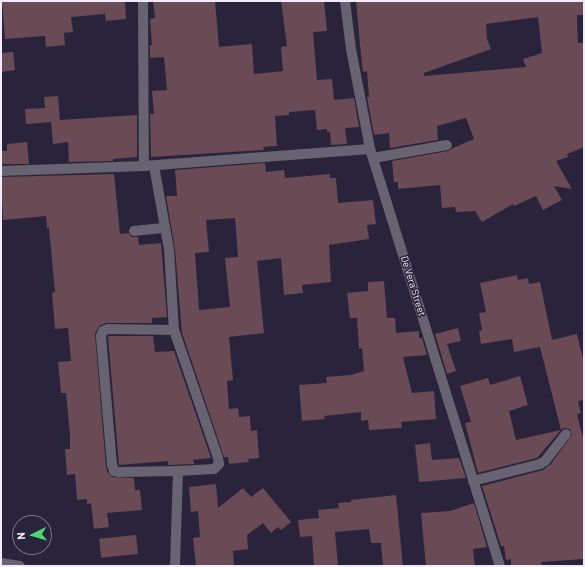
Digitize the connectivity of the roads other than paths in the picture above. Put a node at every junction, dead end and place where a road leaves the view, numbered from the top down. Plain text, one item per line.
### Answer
1 (144, 1) edge
2 (345, 1) edge
3 (447, 145) dead end
4 (372, 153) junction
5 (149, 166) junction
6 (1, 171) edge
7 (165, 228) junction
8 (134, 231) dead end
9 (174, 330) junction
10 (566, 434) dead end
11 (178, 471) junction
12 (473, 481) junction
13 (1, 563) edge
14 (20, 566) edge
15 (175, 566) edge
16 (500, 566) edge

1 - 5 street
2 - 4 street, De Vera Street
3 - 4 street
4 - 5 street
4 - 12 street, De Vera Street
5 - 6 street
5 - 7 street
7 - 8 street
7 - 9 street
9 - 11 street
9 - 11 street
10 - 12 street
11 - 15 street
12 - 16 street, De Vera Street
13 - 14 street

